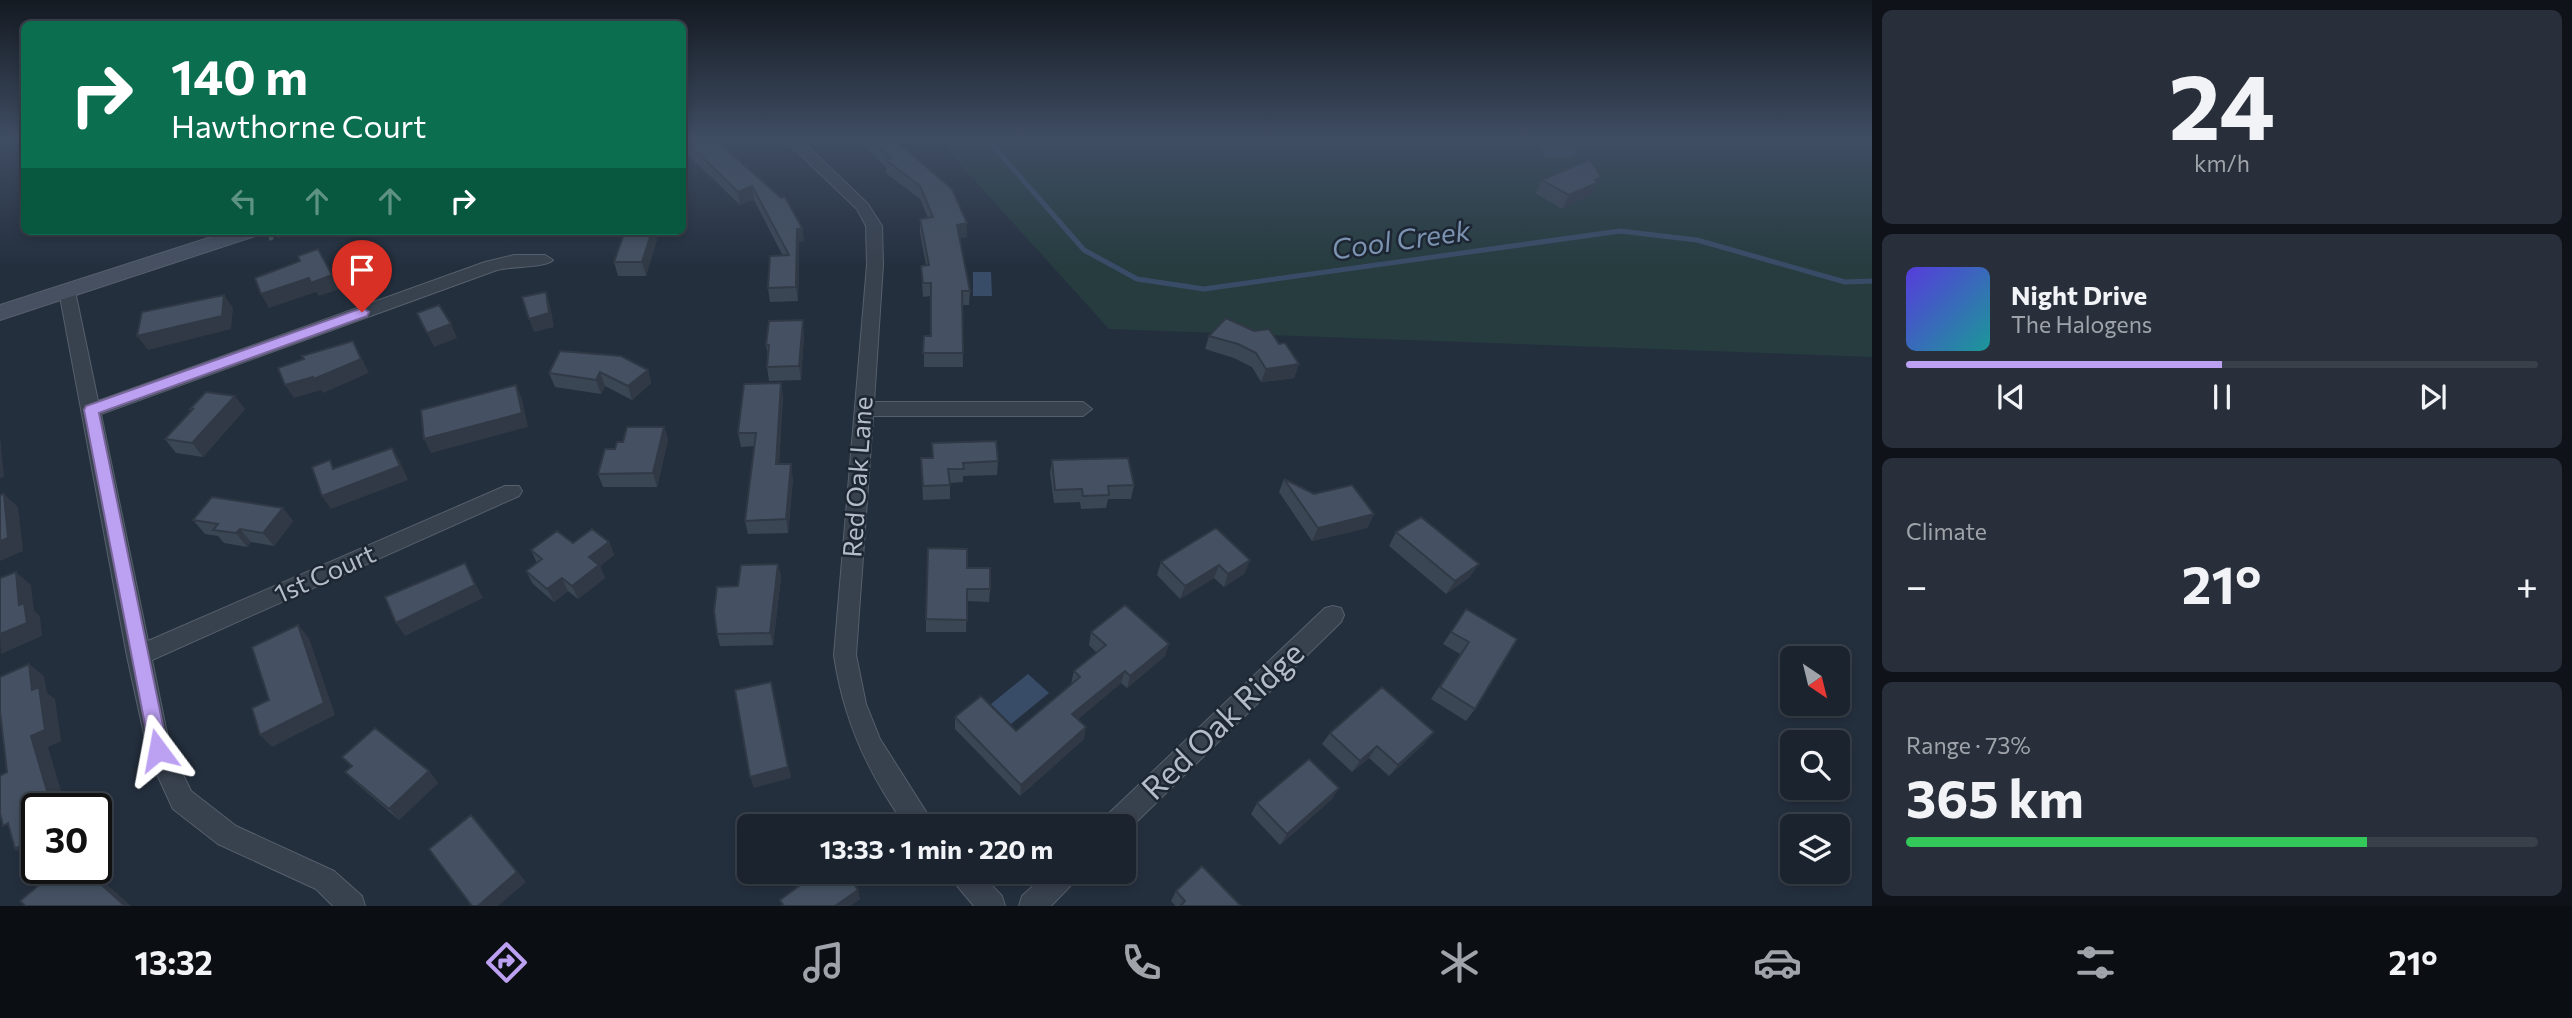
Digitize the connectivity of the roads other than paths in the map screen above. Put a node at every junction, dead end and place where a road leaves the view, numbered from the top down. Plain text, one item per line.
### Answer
1 (839, 182) edge
2 (239, 235) edge
3 (545, 260) dead end
4 (67, 291) junction
5 (0, 313) edge
6 (863, 409) junction
7 (1083, 409) dead end
8 (91, 410) junction
9 (512, 491) dead end
10 (1333, 615) dead end
11 (138, 656) junction
12 (913, 814) edge
13 (1126, 814) edge
14 (973, 884) edge
15 (1054, 884) edge
16 (352, 906) edge
17 (992, 906) edge
18 (1032, 906) edge

1 - 6 street, Red Oak Lane
2 - 4 main road
3 - 8 street
4 - 5 main road
4 - 8 street
6 - 7 street
6 - 12 street, Red Oak Lane
8 - 11 street
9 - 11 street, 1st Court
10 - 13 street, Red Oak Ridge
11 - 16 street
14 - 17 street
15 - 18 street

